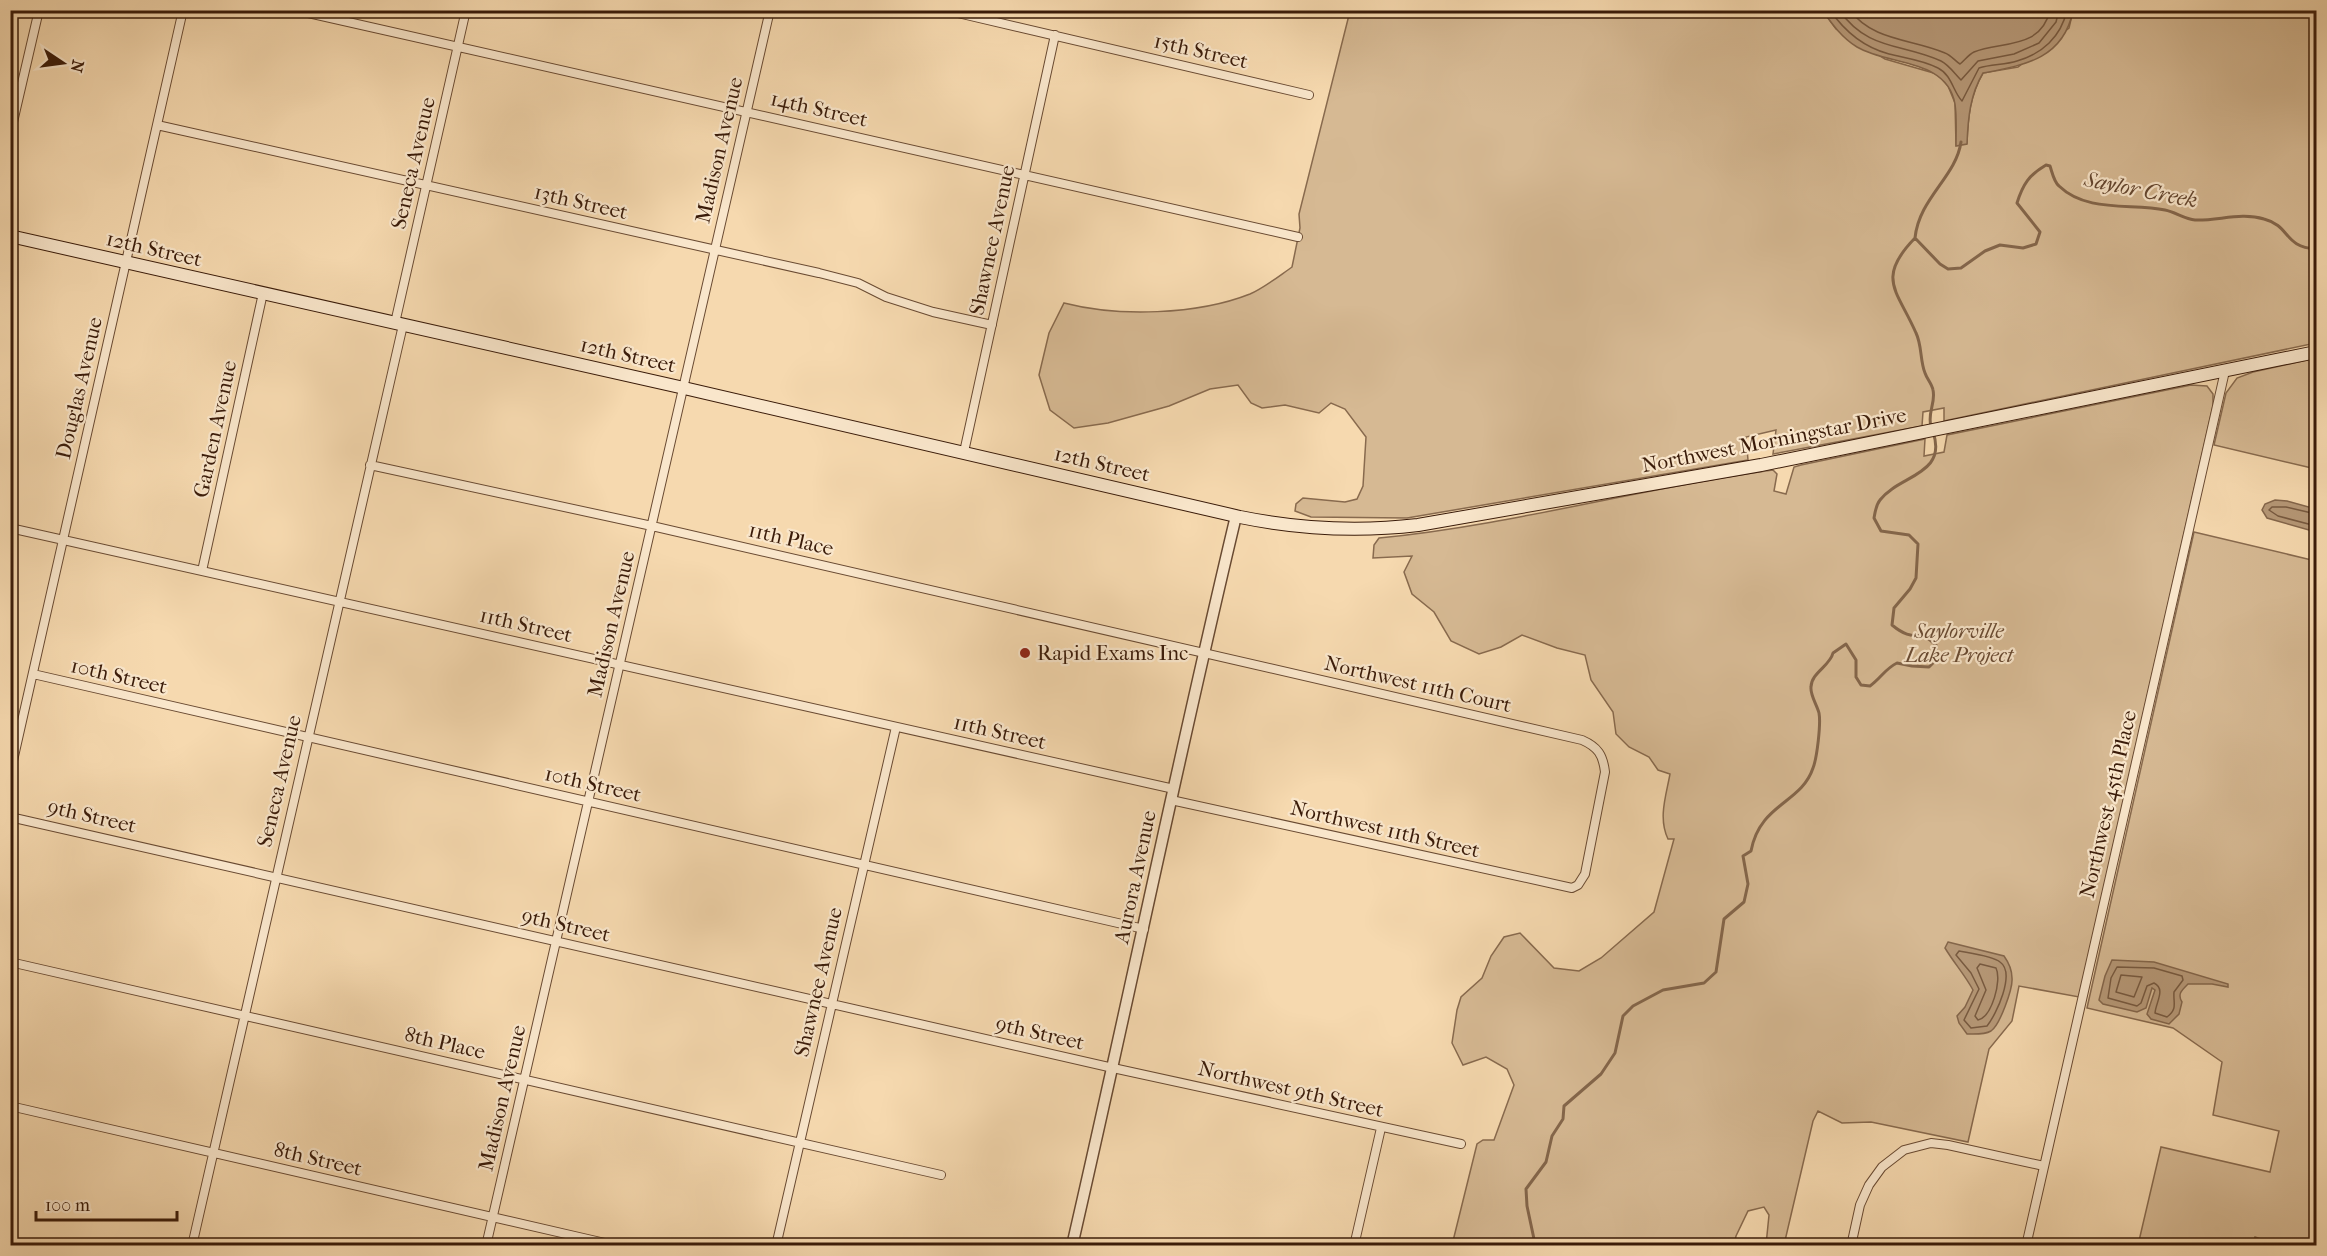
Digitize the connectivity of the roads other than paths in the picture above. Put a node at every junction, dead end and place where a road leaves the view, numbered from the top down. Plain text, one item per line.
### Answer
1 (39, 10) edge
2 (183, 10) edge
3 (295, 10) edge
4 (466, 10) edge
5 (770, 10) edge
6 (945, 10) edge
7 (1055, 35) junction
8 (458, 47) junction
9 (1309, 95) dead end
10 (747, 111) junction
11 (158, 125) junction
12 (10, 135) edge
13 (1025, 176) junction
14 (426, 186) junction
15 (10, 236) edge
16 (1298, 237) dead end
17 (715, 250) junction
18 (126, 262) junction
19 (263, 293) junction
20 (399, 324) junction
21 (992, 325) junction
22 (2316, 352) edge
23 (2225, 371) junction
24 (684, 388) junction
25 (964, 452) junction
26 (370, 465) junction
27 (1236, 516) junction
28 (652, 526) junction
29 (10, 528) edge
30 (63, 540) junction
31 (202, 571) junction
32 (338, 602) junction
33 (1203, 653) junction
34 (621, 665) junction
35 (33, 675) junction
36 (896, 727) junction
37 (308, 737) junction
38 (10, 774) edge
39 (1173, 794) junction
40 (589, 801) junction
41 (10, 817) edge
42 (864, 866) junction
43 (1585, 874) joint
44 (276, 877) junction
45 (1144, 929) junction
46 (557, 941) junction
47 (10, 962) edge
48 (832, 1004) junction
49 (245, 1015) junction
50 (1113, 1068) junction
51 (524, 1080) junction
52 (10, 1106) edge
53 (1381, 1128) junction
54 (800, 1142) junction
55 (1461, 1144) dead end
56 (213, 1153) junction
57 (2044, 1166) junction
58 (941, 1175) dead end
59 (492, 1217) junction
60 (192, 1245) edge
61 (486, 1245) edge
62 (618, 1245) edge
63 (776, 1245) edge
64 (1072, 1245) edge
65 (1354, 1245) edge
66 (1851, 1245) edge
67 (2026, 1245) edge

1 - 12 street
2 - 11 street, Douglas Avenue
3 - 8 street, 14th Street
4 - 8 street, Seneca Avenue
5 - 10 street, Madison Avenue
6 - 7 street, 15th Street
7 - 9 street, 15th Street
7 - 13 street, Shawnee Avenue
8 - 10 street, 14th Street
8 - 14 street, Seneca Avenue
10 - 13 street, 14th Street
10 - 17 street, Madison Avenue
11 - 14 street, 13th Street
11 - 18 street, Douglas Avenue
13 - 16 street, 14th Street
13 - 21 street, Shawnee Avenue
14 - 17 street, 13th Street
14 - 20 street, Seneca Avenue
15 - 18 main road, 12th Street
17 - 21 street, 13th Street
17 - 24 street, Madison Avenue
18 - 19 main road, 12th Street
18 - 30 street, Douglas Avenue
19 - 20 main road, 12th Street
19 - 31 street, Garden Avenue
20 - 24 main road, 12th Street
20 - 26 street, Seneca Avenue
21 - 25 street, Shawnee Avenue
22 - 23 main road, Northwest Morningstar Drive
23 - 27 main road, Northwest Morningstar Drive
23 - 57 street, Northwest 45th Place
24 - 25 main road, 12th Street
24 - 28 street, Madison Avenue
25 - 27 main road, 12th Street
26 - 28 street, 11th Place
26 - 32 street, Seneca Avenue
27 - 33 street, Aurora Avenue
28 - 33 street, 11th Place
28 - 34 street, Madison Avenue
29 - 30 street, 11th Street
30 - 31 street, 11th Street
30 - 35 street, Douglas Avenue
31 - 32 street, 11th Street
32 - 34 street, 11th Street
32 - 37 street, Seneca Avenue
33 - 39 street, Aurora Avenue
33 - 43 street, Northwest 11th Court
34 - 36 street, 11th Street
34 - 40 street, Madison Avenue
35 - 37 street, 10th Street
35 - 38 street, Douglas Avenue
36 - 39 street, 11th Street
36 - 42 street, Shawnee Avenue
37 - 40 street, 10th Street
37 - 44 street, Seneca Avenue
39 - 43 street, Northwest 11th Street
39 - 45 street, Aurora Avenue
40 - 42 street, 10th Street
40 - 46 street, Madison Avenue
41 - 44 street, 9th Street
42 - 45 street, 10th Street
42 - 48 street, Shawnee Avenue
44 - 46 street, 9th Street
44 - 49 street, Seneca Avenue
45 - 50 street, Aurora Avenue
46 - 48 street, 9th Street
46 - 51 street, Madison Avenue
47 - 49 street, 8th Place
48 - 50 street, 9th Street
48 - 54 street, Shawnee Avenue
49 - 51 street, 8th Place
49 - 56 street, Seneca Avenue
50 - 53 street, Northwest 9th Street
50 - 64 street, Aurora Avenue
51 - 54 street, 8th Place
51 - 59 street, Madison Avenue
52 - 56 street, 8th Street
53 - 55 street, Northwest 9th Street
53 - 65 street
54 - 58 street, 8th Place
54 - 63 street, Shawnee Avenue
56 - 59 street, 8th Street
56 - 60 street, Seneca Avenue
57 - 66 street
57 - 67 street, Northwest 45th Place
59 - 61 street, Madison Avenue
59 - 62 street, 8th Street

